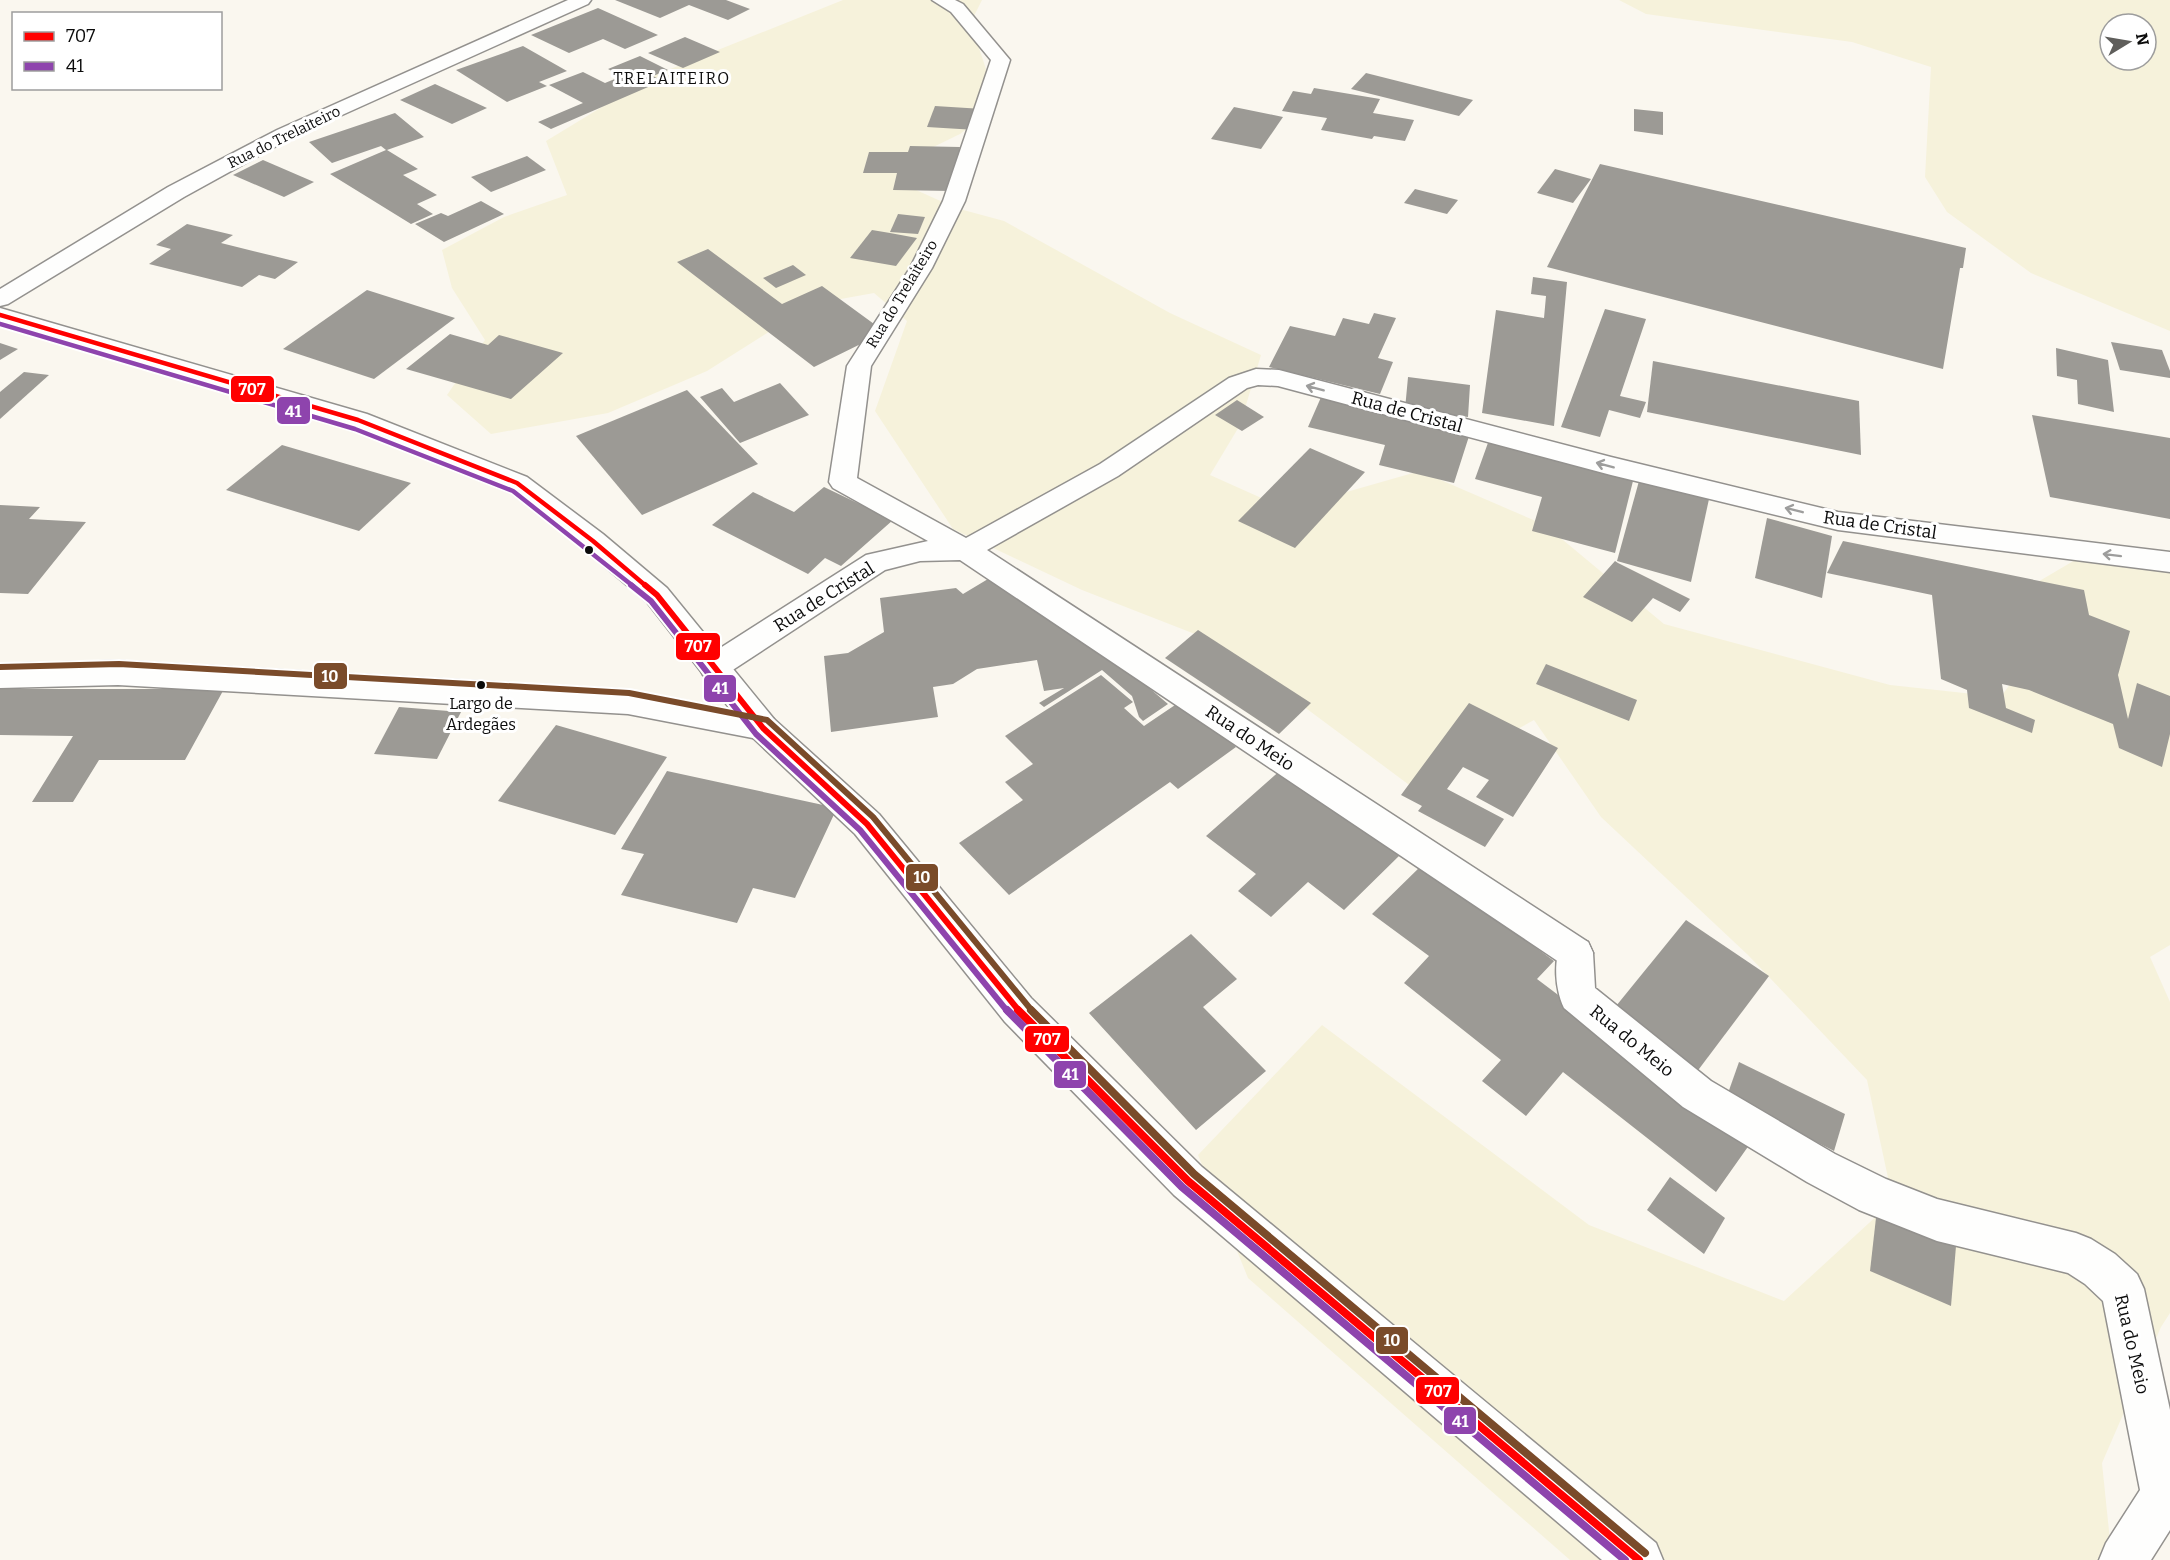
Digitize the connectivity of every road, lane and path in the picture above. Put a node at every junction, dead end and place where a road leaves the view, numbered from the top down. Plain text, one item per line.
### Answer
1 (582, 0) edge
2 (941, 0) edge
3 (0, 299) edge
4 (0, 315) edge
5 (966, 549) junction
6 (2170, 562) edge
7 (714, 667) junction
8 (0, 676) edge
9 (763, 728) junction
10 (1639, 1560) edge
11 (2123, 1560) edge

1 - 3 street, Rua do Trelaiteiro
2 - 5 street, Rua do Trelaiteiro
4 - 7 street
6 -> 5 street, Rua de Cristal
5 - 7 street, Rua de Cristal
5 - 11 street, Rua do Meio
7 - 9 street
8 - 9 street
9 - 10 street

